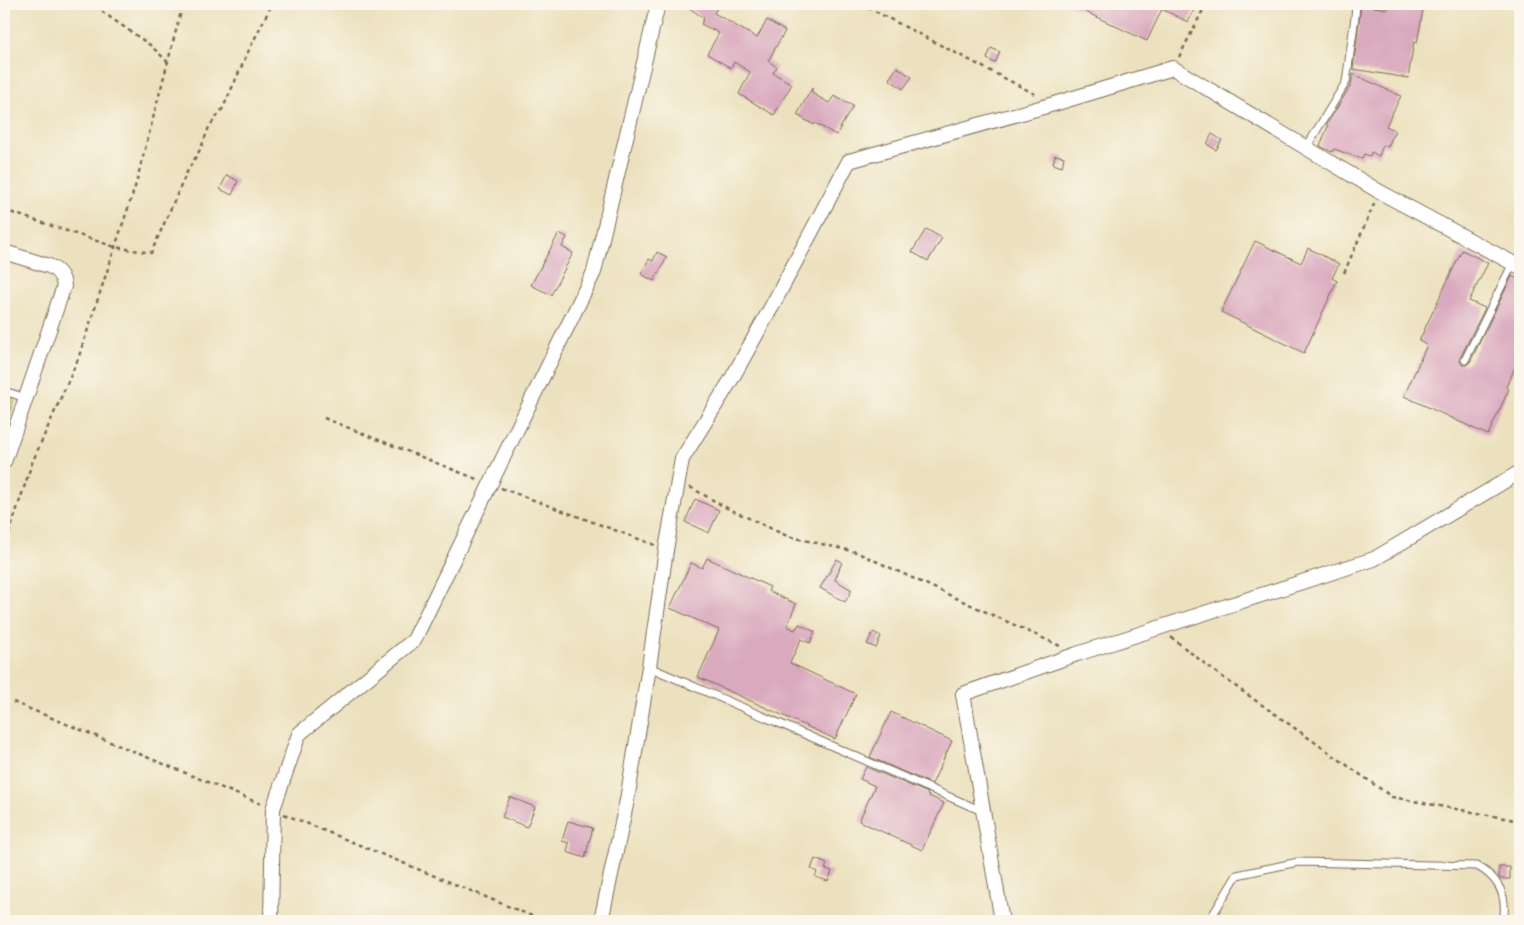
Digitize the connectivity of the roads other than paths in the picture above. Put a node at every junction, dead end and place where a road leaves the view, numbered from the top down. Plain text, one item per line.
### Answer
1 (658, 4) edge
2 (1356, 4) edge
3 (1306, 148) junction
4 (4, 252) edge
5 (1517, 265) edge
6 (1465, 360) dead end
7 (4, 391) edge
8 (26, 398) junction
9 (4, 462) edge
10 (1520, 472) edge
11 (649, 667) junction
12 (982, 811) junction
13 (271, 921) edge
14 (601, 921) edge
15 (1002, 921) edge
16 (1209, 921) edge
17 (1503, 921) edge

1 - 13 street
2 - 3 lane
3 - 5 street
3 - 11 street
4 - 8 street
5 - 6 lane
7 - 8 lane
8 - 9 street
10 - 12 street
11 - 12 lane
11 - 14 street
12 - 15 street
16 - 17 lane

